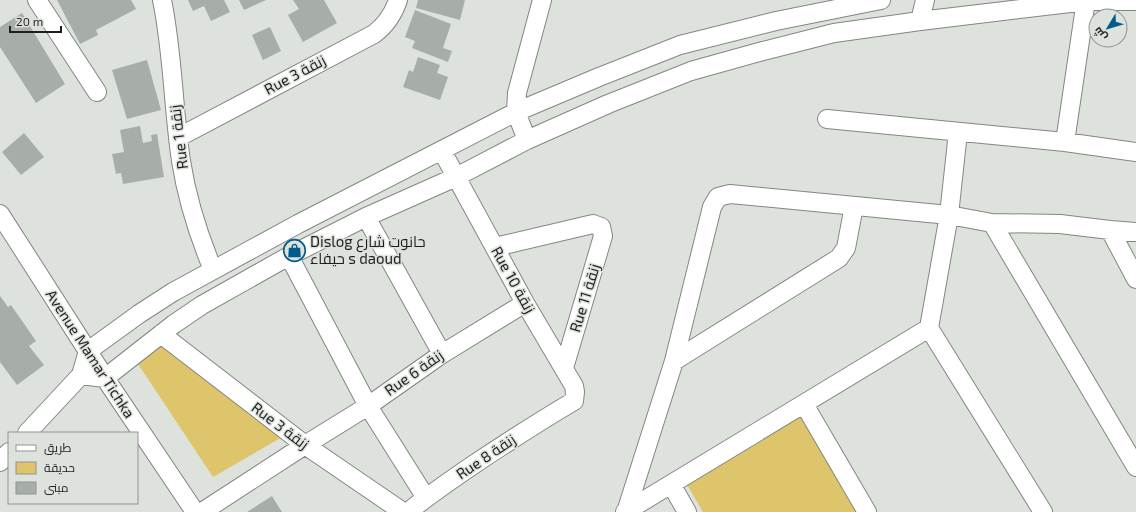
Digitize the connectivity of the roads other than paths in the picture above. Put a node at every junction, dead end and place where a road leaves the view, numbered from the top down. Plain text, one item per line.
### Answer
1 (37, 0) edge
2 (162, 0) edge
3 (398, 0) edge
4 (542, 0) edge
5 (881, 0) edge
6 (925, 0) edge
7 (1086, 1) edge
8 (1136, 2) edge
9 (920, 21) junction
10 (97, 92) dead end
11 (516, 112) junction
12 (827, 119) dead end
13 (958, 132) junction
14 (178, 137) junction
15 (527, 140) junction
16 (1065, 142) junction
17 (442, 151) junction
18 (1136, 152) edge
19 (456, 176) junction
20 (854, 206) junction
21 (0, 214) edge
22 (949, 215) junction
23 (366, 218) junction
24 (992, 223) junction
25 (1110, 230) junction
26 (1136, 232) edge
27 (495, 247) junction
28 (289, 256) junction
29 (213, 270) junction
30 (1136, 279) edge
31 (525, 303) junction
32 (929, 328) junction
33 (161, 334) junction
34 (88, 351) junction
35 (442, 354) junction
36 (674, 361) junction
37 (564, 368) junction
38 (81, 375) junction
39 (105, 378) junction
40 (804, 404) junction
41 (368, 406) junction
42 (566, 406) joint
43 (28, 432) edge
44 (304, 445) junction
45 (8, 453) edge
46 (0, 462) edge
47 (1136, 467) edge
48 (671, 484) junction
49 (426, 498) junction
50 (195, 512) edge
51 (202, 512) edge
52 (403, 512) edge
53 (408, 512) edge
54 (626, 512) edge
55 (687, 512) edge
56 (867, 512) edge
57 (1043, 512) edge

1 - 10 street
2 - 14 street, Rue 1 زنقة
3 - 14 street, Rue 3 زنقة
4 - 11 street
5 - 11 street
6 - 9 street
7 - 8 street
7 - 9 street
7 - 16 street
9 - 15 street
11 - 15 street
11 - 17 street
12 - 13 street
13 - 16 street
13 - 22 street
14 - 29 street, Rue 1 زنقة
15 - 19 street
16 - 18 street
17 - 19 street, Rue 10 زنقة
17 - 29 street
19 - 23 street
19 - 27 street, Rue 10 زنقة
20 - 22 street
20 - 36 street
20 - 36 street
21 - 34 street, Avenue Mamar Tichka
22 - 24 street
22 - 32 street
23 - 28 street
23 - 35 street
24 - 25 street
24 - 47 street
25 - 26 street
25 - 30 street
27 - 31 street, Rue 10 زنقة
27 - 37 street, Rue 11 زنقة
28 - 33 street
28 - 41 street
29 - 34 street
31 - 35 street, Rue 6 زنقة
31 - 37 street, Rue 10 زنقة
32 - 40 street
32 - 57 street
33 - 39 street
33 - 44 street, Rue 3 زنقة
34 - 38 street
34 - 39 street, Avenue Mamar Tichka
35 - 41 street, Rue 6 زنقة
36 - 54 street
37 - 42 street, Rue 10 زنقة
38 - 39 street
38 - 43 street
39 - 50 street, Avenue Mamar Tichka
40 - 48 street
40 - 56 street
41 - 44 street, Rue 6 زنقة
41 - 49 street
42 - 49 street, Rue 8 زنقة
44 - 51 street, Rue 6 زنقة
44 - 52 street, Rue 3 زنقة
45 - 46 street
48 - 54 street
48 - 55 street
49 - 53 street, Rue 8 زنقة

